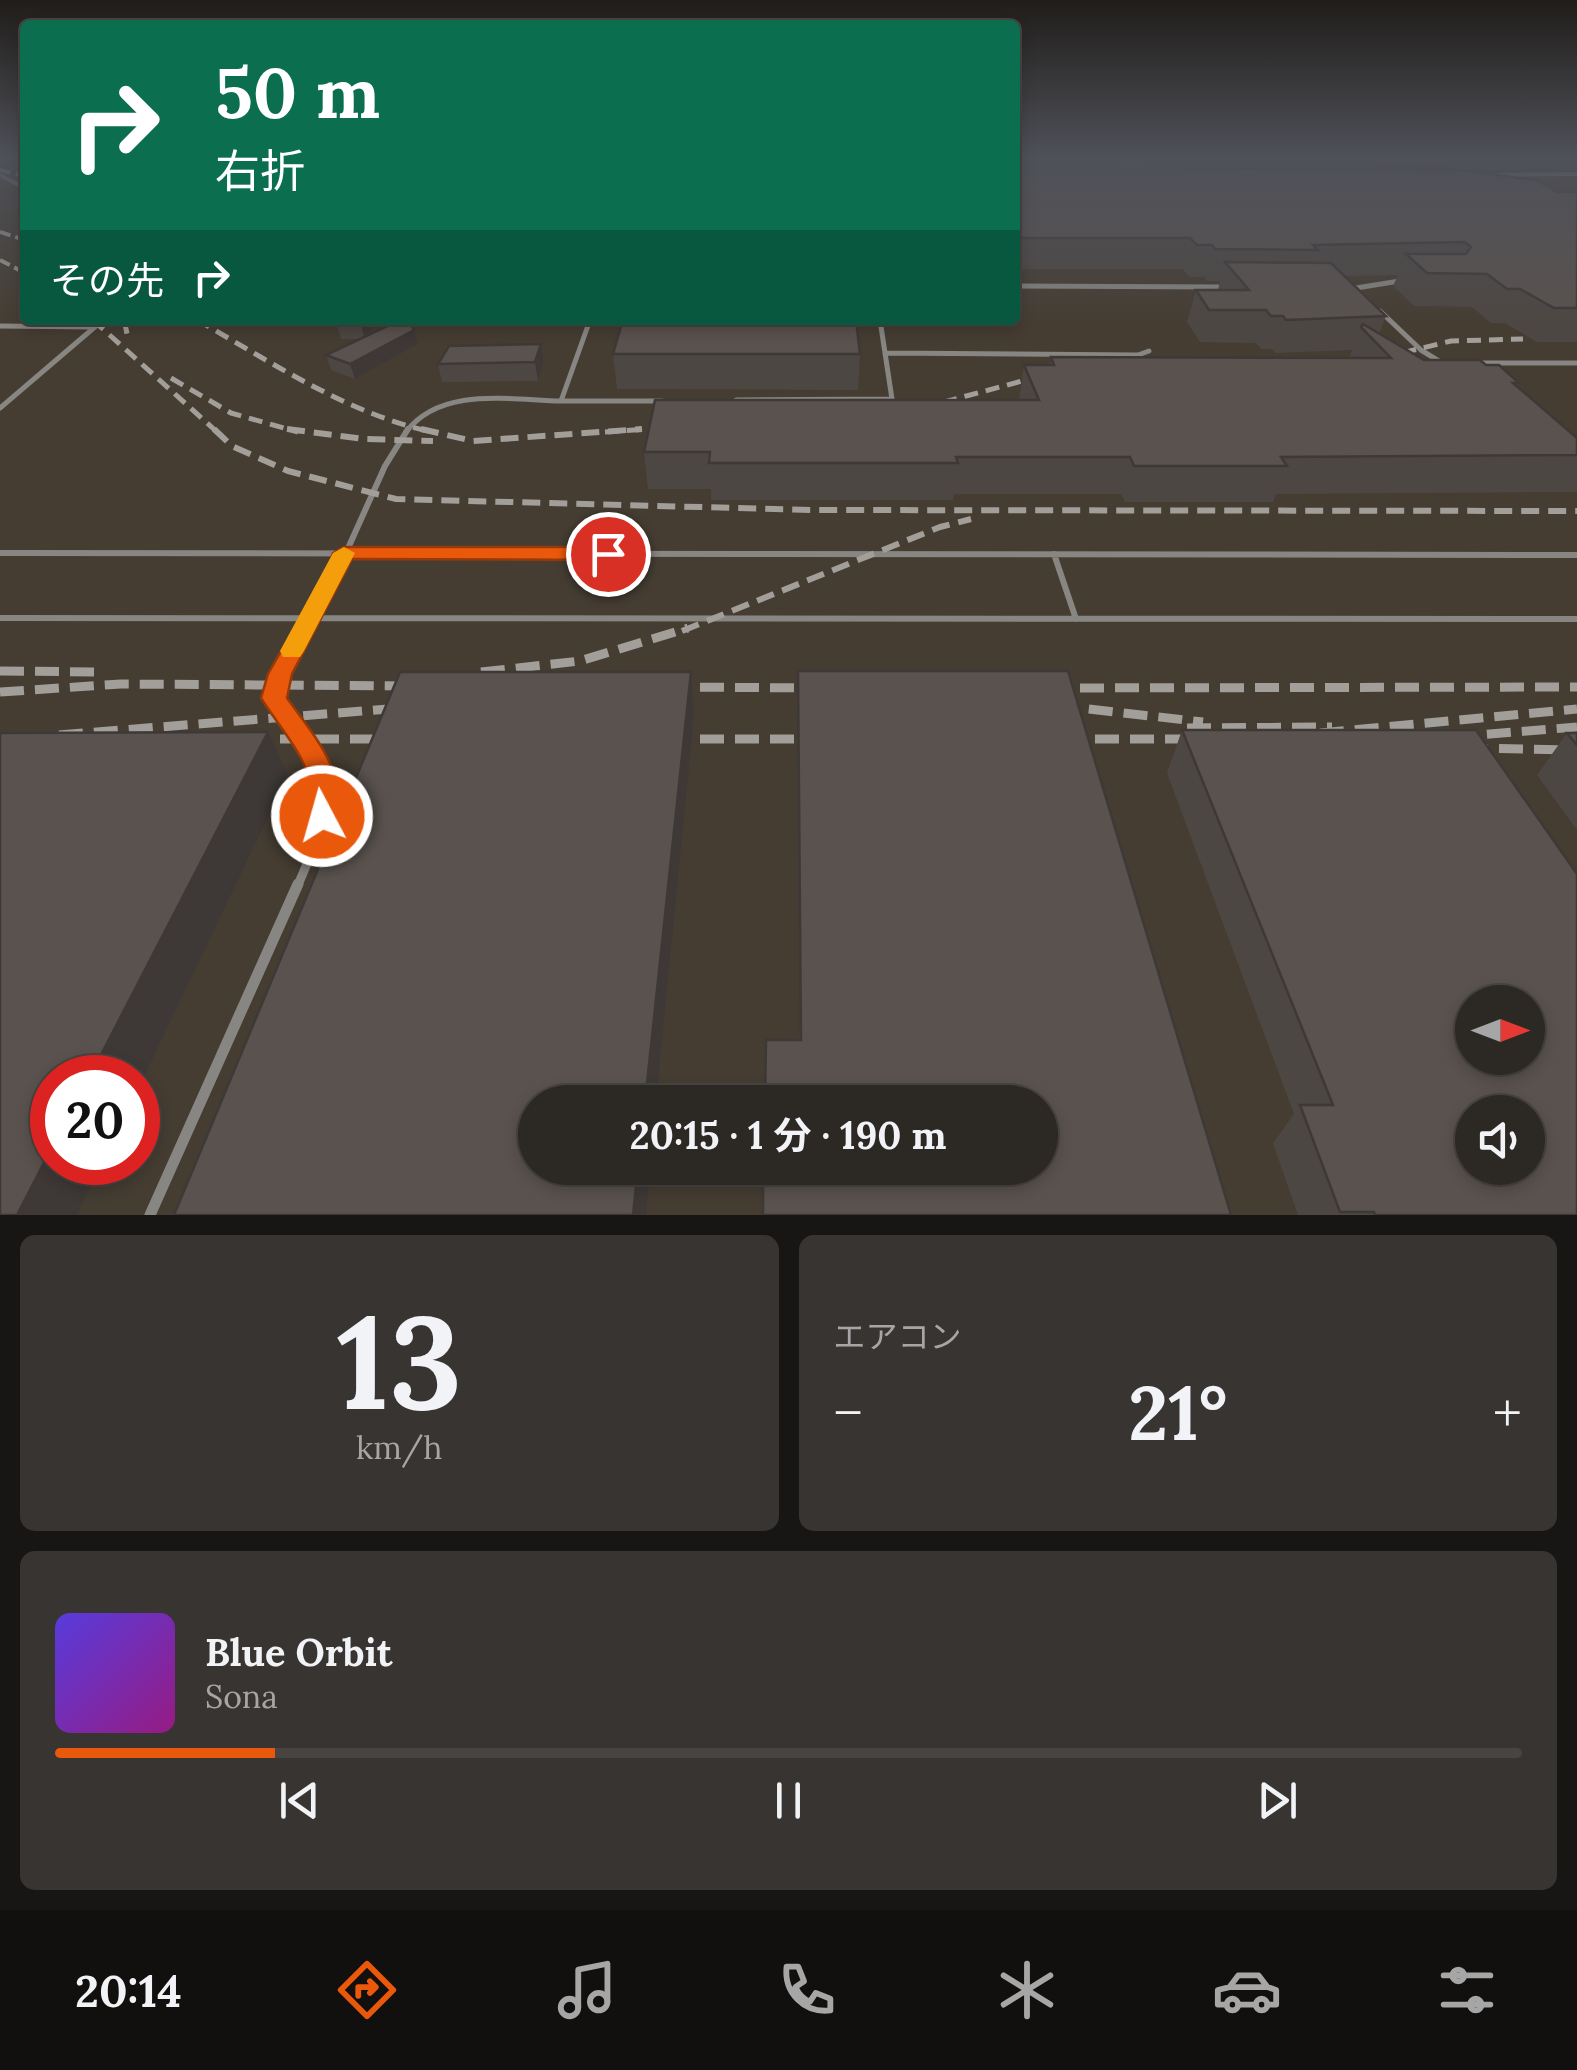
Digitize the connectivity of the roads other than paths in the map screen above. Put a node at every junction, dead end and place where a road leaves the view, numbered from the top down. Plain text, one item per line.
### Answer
1 (1420, 280) edge
2 (1020, 286) edge
3 (1242, 288) edge
4 (1337, 288) edge
5 (1356, 288) junction
6 (97, 325) edge
7 (588, 325) edge
8 (881, 325) edge
9 (0, 326) edge
10 (95, 327) junction
11 (1150, 350) dead end
12 (885, 353) junction
13 (1577, 363) edge
14 (1462, 364) edge
15 (1455, 372) edge
16 (678, 400) edge
17 (717, 400) edge
18 (561, 401) junction
19 (0, 408) edge
20 (0, 553) edge
21 (344, 553) junction
22 (1054, 554) junction
23 (1577, 556) edge
24 (0, 618) edge
25 (311, 618) junction
26 (1076, 619) junction
27 (1577, 620) edge
28 (150, 1215) edge

1 - 5 lane
2 - 3 lane
4 - 5 lane
5 - 15 lane
6 - 10 lane
7 - 18 lane
8 - 12 lane
9 - 10 lane
10 - 19 lane
11 - 12 lane
12 - 17 lane
13 - 14 lane
16 - 18 lane
18 - 21 lane
20 - 21 lane
21 - 22 lane
21 - 25 lane
22 - 23 lane
22 - 26 lane
24 - 25 lane
25 - 26 lane
25 - 28 lane
26 - 27 lane

